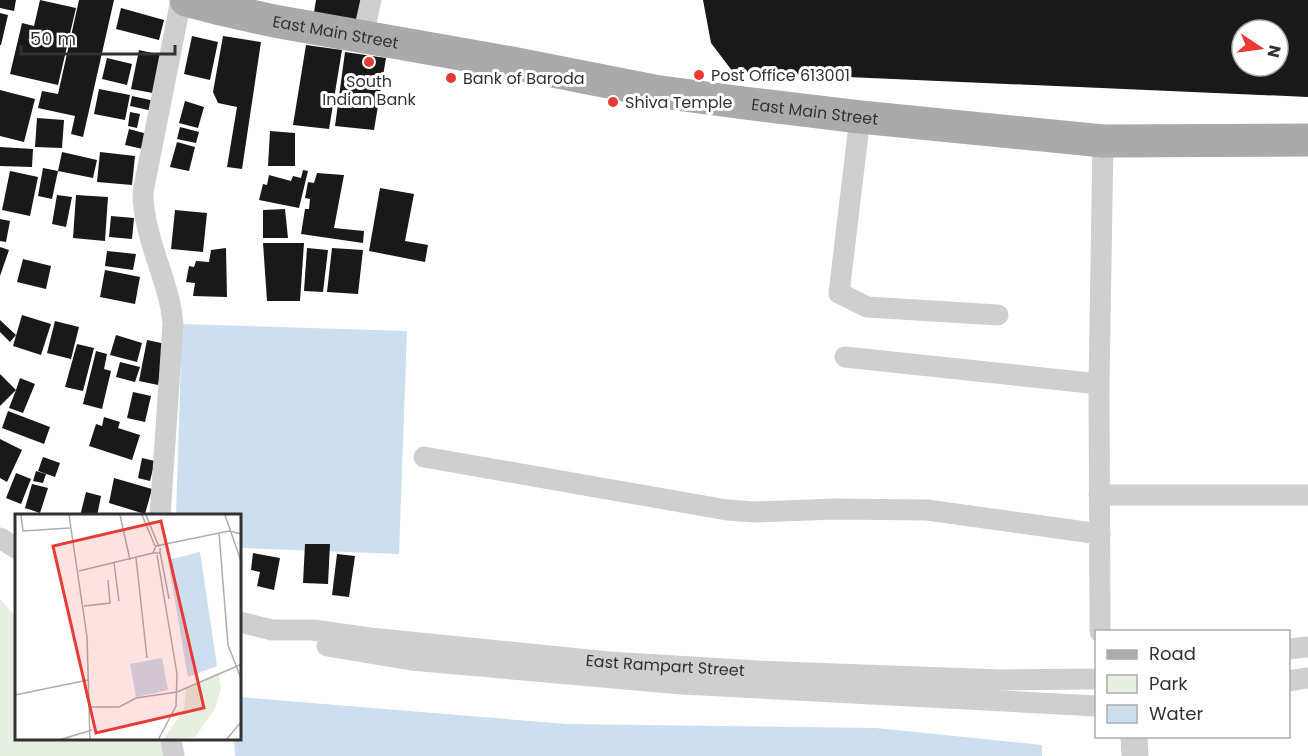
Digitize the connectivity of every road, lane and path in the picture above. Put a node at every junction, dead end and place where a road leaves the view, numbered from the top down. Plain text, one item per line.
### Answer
1 (181, 0) edge
2 (186, 0) edge
3 (370, 0) edge
4 (363, 36) junction
5 (860, 117) junction
6 (1308, 140) edge
7 (1103, 141) junction
8 (998, 315) dead end
9 (845, 357) dead end
10 (1099, 384) junction
11 (424, 457) dead end
12 (1100, 495) junction
13 (1308, 495) edge
14 (160, 514) edge
15 (1100, 534) junction
16 (0, 537) edge
17 (15, 547) edge
18 (242, 622) edge
19 (272, 630) junction
20 (1100, 630) edge
21 (1308, 647) edge
22 (1290, 649) edge
23 (1308, 678) edge
24 (1095, 681) edge
25 (1290, 681) edge
26 (1095, 706) edge
27 (1134, 738) edge
28 (171, 741) edge
29 (174, 756) edge
30 (1135, 756) edge

1 - 14 street
2 - 4 main road, East Main Street
3 - 4 street
4 - 5 main road, East Main Street
5 - 7 main road, East Main Street
5 - 8 street
6 - 7 main road, East Main Street
7 - 10 street
9 - 10 street
10 - 12 street
11 - 15 street
12 - 13 street
12 - 15 street
15 - 20 street
16 - 17 street
18 - 19 street, East Rampart Street
19 - 24 street, East Rampart Street
19 - 26 street
21 - 22 street
23 - 25 street
27 - 30 street
28 - 29 street

